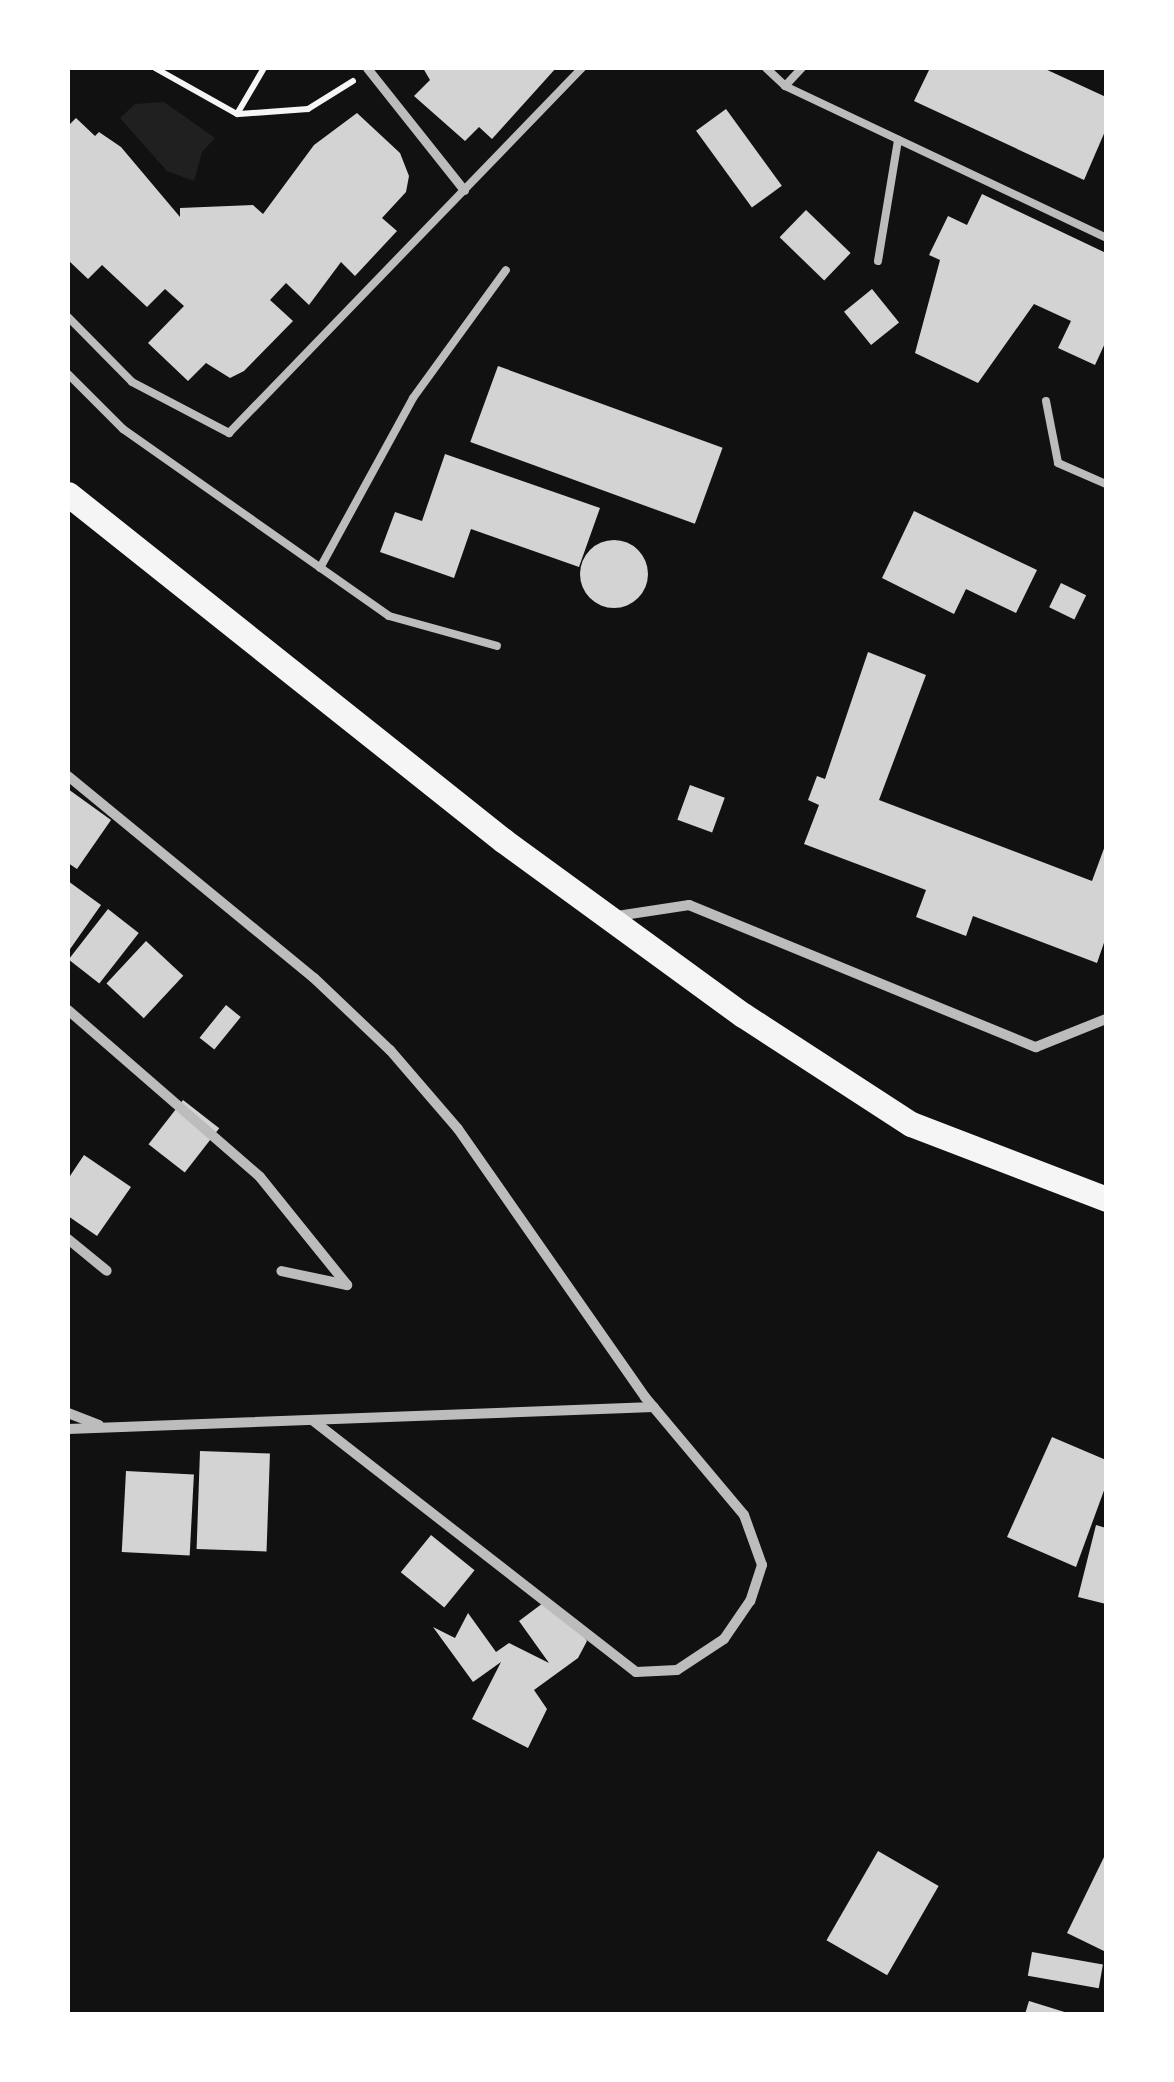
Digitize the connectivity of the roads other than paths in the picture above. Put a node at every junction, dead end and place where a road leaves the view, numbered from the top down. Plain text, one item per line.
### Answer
1 (582, 68) edge
2 (766, 68) edge
3 (802, 68) edge
4 (364, 69) edge
5 (785, 86) junction
6 (898, 140) junction
7 (464, 190) junction
8 (1106, 238) edge
9 (878, 261) dead end
10 (506, 270) dead end
11 (68, 317) edge
12 (68, 374) edge
13 (1046, 401) dead end
14 (1106, 484) edge
15 (68, 494) edge
16 (320, 568) junction
17 (498, 646) dead end
18 (68, 776) edge
19 (609, 918) junction
20 (68, 1010) edge
21 (1106, 1019) edge
22 (1106, 1200) edge
23 (68, 1239) edge
24 (107, 1271) dead end
25 (281, 1271) dead end
26 (654, 1407) junction
27 (68, 1413) edge
28 (313, 1421) junction
29 (106, 1428) junction
30 (68, 1429) edge

1 - 7 lane
2 - 5 lane
3 - 5 lane
4 - 7 street
5 - 6 lane
6 - 8 lane
6 - 9 lane
7 - 11 lane
10 - 16 lane
12 - 16 lane
13 - 14 lane
15 - 19 main road
16 - 17 lane
18 - 26 street
19 - 21 street
19 - 22 main road
20 - 25 street
23 - 24 street
26 - 28 street
26 - 28 street
27 - 29 street
28 - 29 street
29 - 30 street

